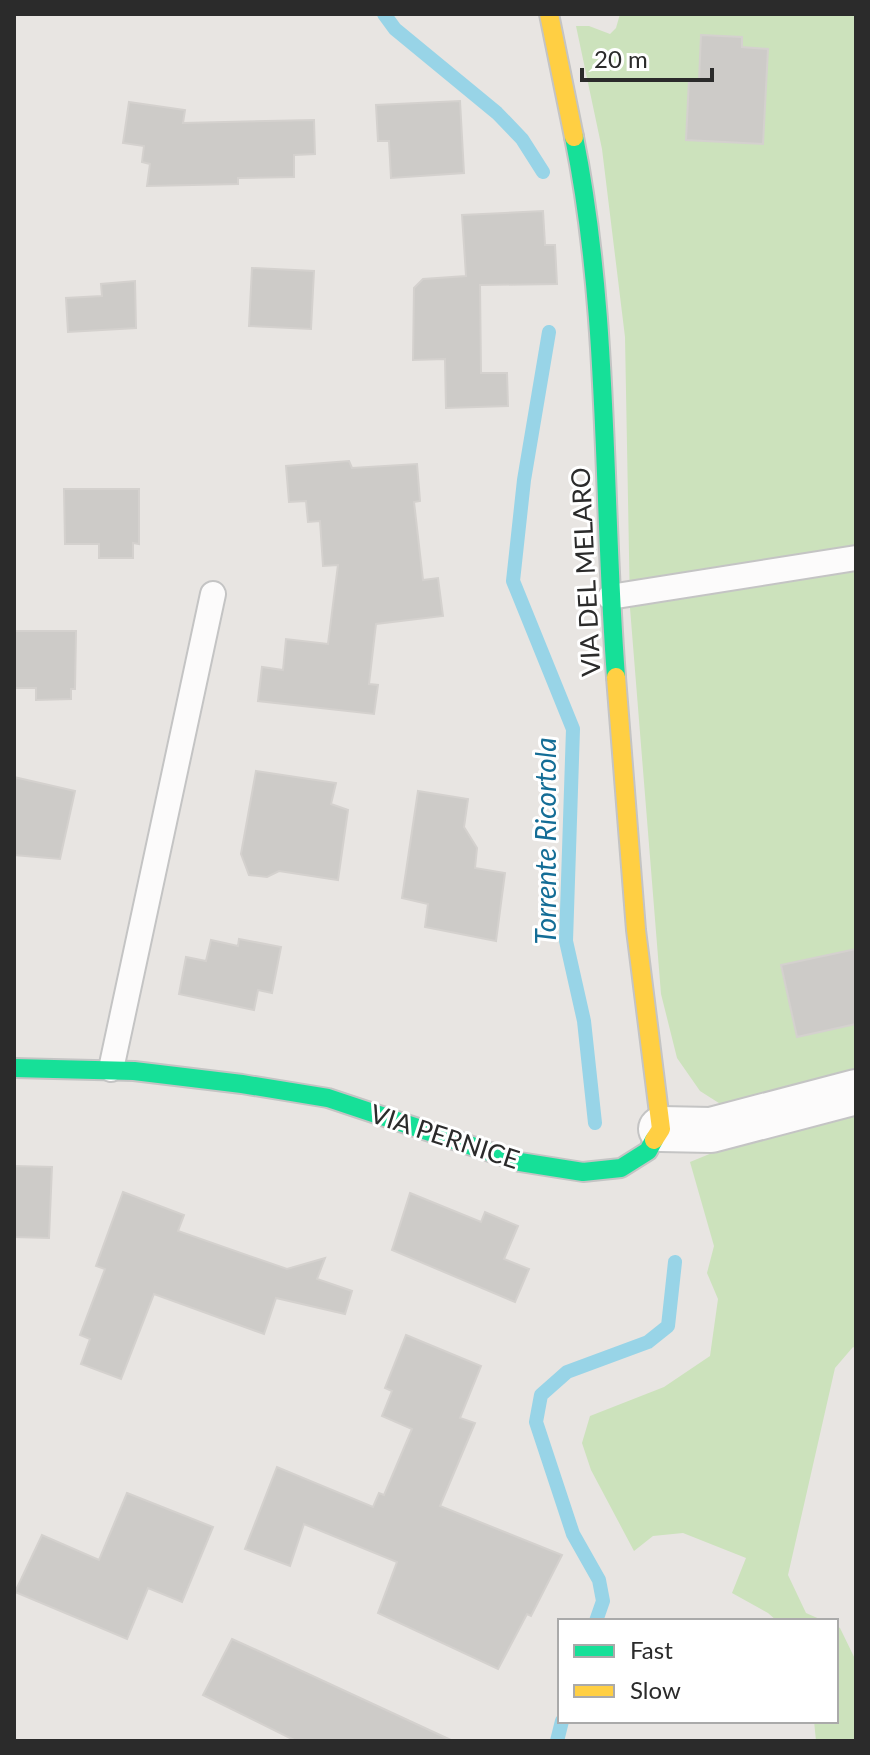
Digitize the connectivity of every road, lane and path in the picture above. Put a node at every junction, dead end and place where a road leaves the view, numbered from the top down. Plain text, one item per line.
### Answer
1 (549, 14) edge
2 (856, 558) edge
3 (213, 594) dead end
4 (610, 597) junction
5 (14, 1068) edge
6 (111, 1069) junction
7 (856, 1092) edge
8 (654, 1140) junction

1 - 4 street, VIA DEL MELARO
2 - 4 lane
3 - 6 lane
4 - 8 street, VIA DEL MELARO
5 - 6 street, VIA PERNICE
6 - 8 street, VIA PERNICE
7 - 8 street, VIA PERNICE

